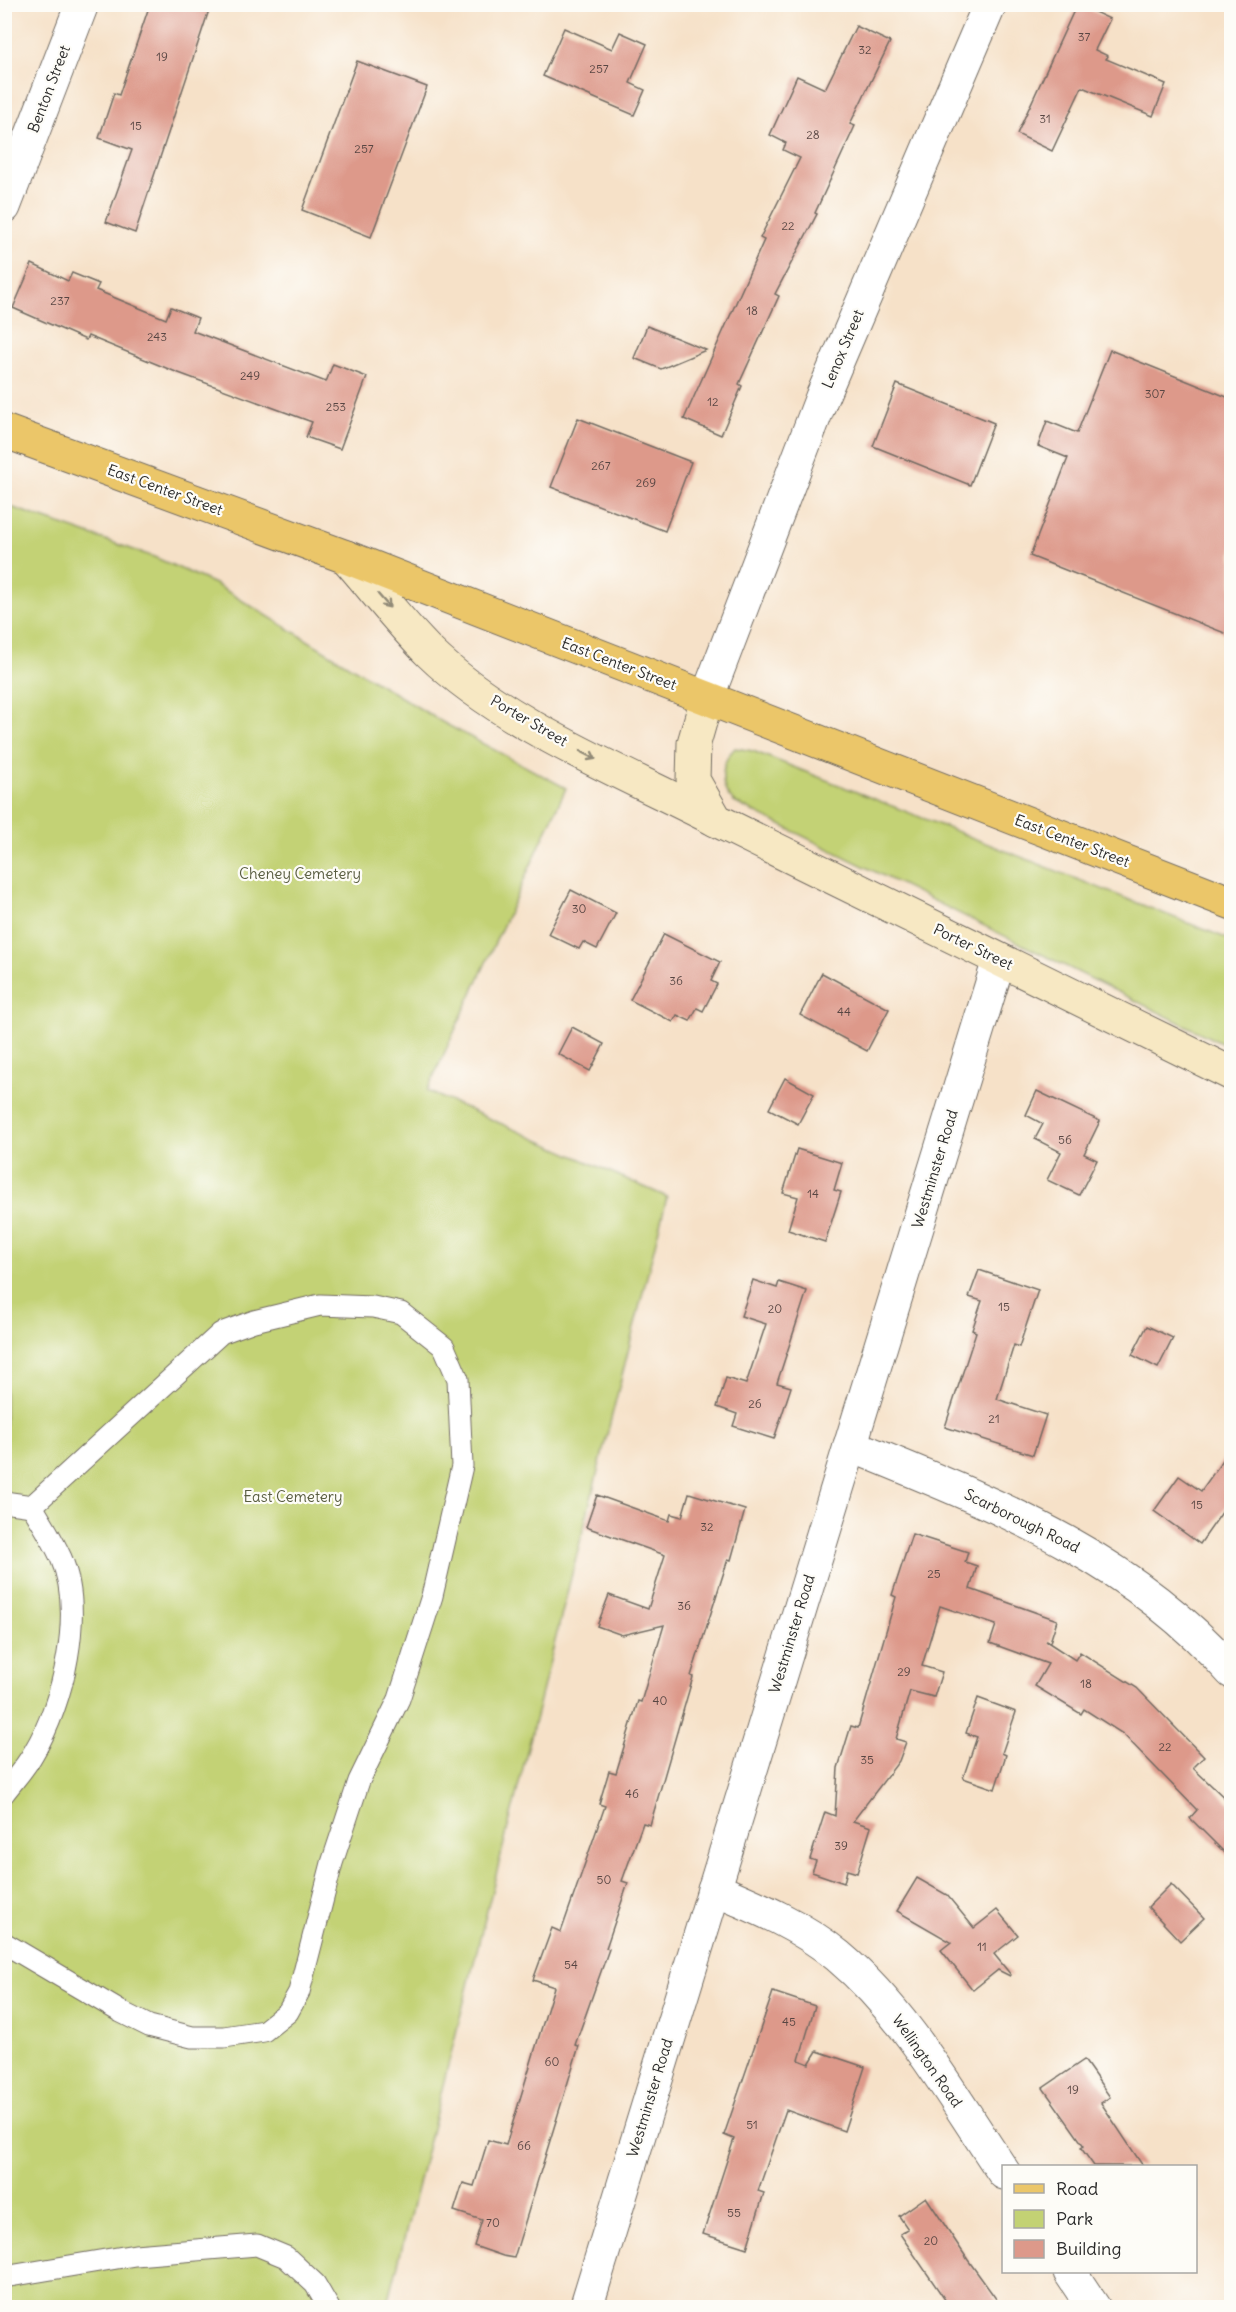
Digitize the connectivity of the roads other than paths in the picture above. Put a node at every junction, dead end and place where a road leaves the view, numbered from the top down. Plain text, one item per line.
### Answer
1 (81, 4) edge
2 (990, 4) edge
3 (4, 207) edge
4 (4, 431) edge
5 (346, 557) junction
6 (707, 698) junction
7 (716, 820) junction
8 (1232, 903) edge
9 (999, 960) junction
10 (1232, 1074) edge
11 (850, 1445) junction
12 (4, 1502) edge
13 (32, 1506) junction
14 (1232, 1672) edge
15 (4, 1793) edge
16 (714, 1889) junction
17 (4, 1943) edge
18 (1002, 2170) edge
19 (1071, 2273) edge
20 (4, 2277) edge
21 (329, 2307) edge
22 (586, 2307) edge
23 (1094, 2307) edge

1 - 3 street, Benton Street
2 - 6 street, Lenox Street
4 - 5 main road, East Center Street
5 - 6 main road, East Center Street
5 -> 7 street, Porter Street
6 - 7 street
6 - 8 main road, East Center Street
7 - 9 street, Porter Street
9 - 10 street, Porter Street
9 - 11 street, Westminster Road
11 - 14 street, Scarborough Road
11 - 16 street, Westminster Road
12 - 13 lane
13 - 15 lane
13 - 17 lane
16 - 18 street, Wellington Road
16 - 22 street, Westminster Road
19 - 23 street
20 - 21 lane

